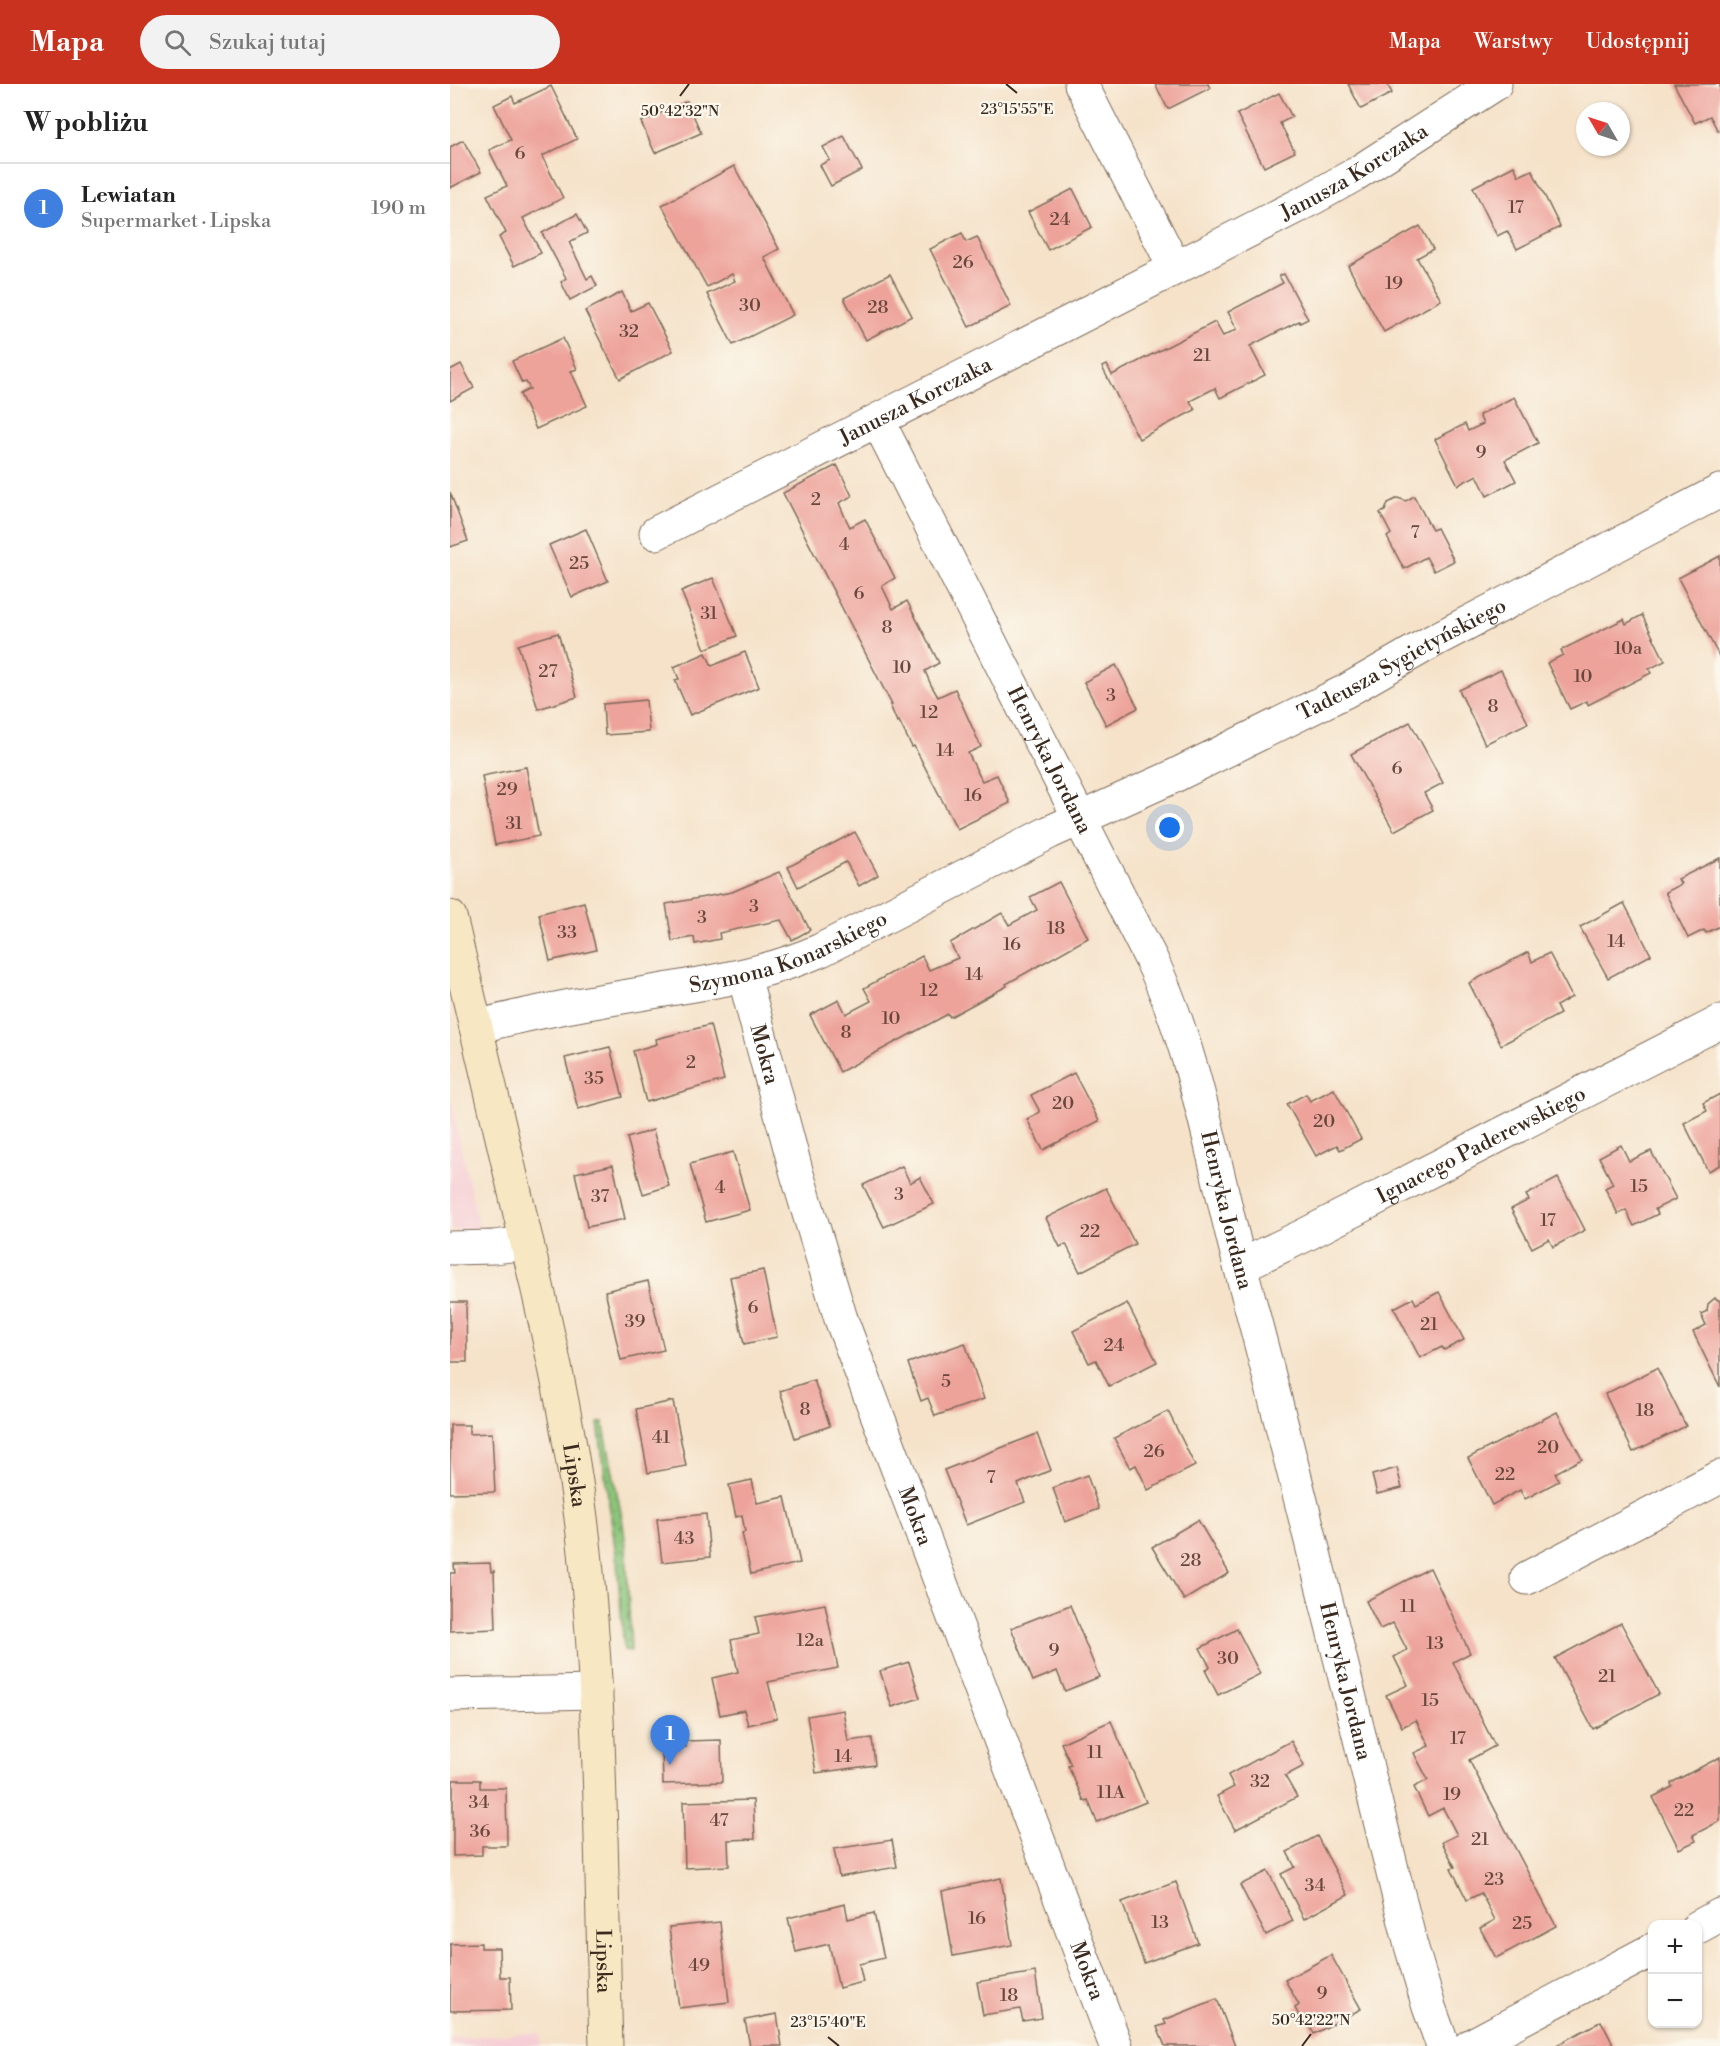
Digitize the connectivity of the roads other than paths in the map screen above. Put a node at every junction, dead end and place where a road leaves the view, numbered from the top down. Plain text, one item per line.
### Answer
1 (1081, 84) edge
2 (1495, 84) edge
3 (1175, 268) junction
4 (878, 421) junction
5 (1720, 492) edge
6 (656, 533) dead end
7 (1079, 819) junction
8 (450, 917) edge
9 (744, 976) junction
10 (1720, 1022) edge
11 (476, 1027) junction
12 (527, 1243) junction
13 (450, 1248) edge
14 (1240, 1266) junction
15 (1720, 1477) edge
16 (1527, 1578) dead end
17 (596, 1692) junction
18 (450, 1695) edge
19 (1720, 1915) edge
20 (1702, 1924) edge
21 (1648, 1953) edge
22 (606, 2046) edge
23 (1116, 2046) edge
24 (1443, 2046) edge
25 (1470, 2046) edge

1 - 3 street
2 - 3 street, Janusza Korczaka
3 - 4 street, Janusza Korczaka
4 - 6 street, Janusza Korczaka
4 - 7 street, Henryka Jordana
5 - 7 street, Tadeusza Sygietyńskiego
7 - 9 street, Szymona Konarskiego
7 - 14 street, Henryka Jordana
8 - 11 main road, Lipska
9 - 11 street, Szymona Konarskiego
9 - 23 street, Mokra
10 - 14 street, Ignacego Paderewskiego
11 - 12 main road, Lipska
12 - 13 street
12 - 17 main road, Lipska
14 - 24 street, Henryka Jordana
15 - 16 street
17 - 18 street
17 - 22 main road, Lipska
19 - 20 street
21 - 25 street

